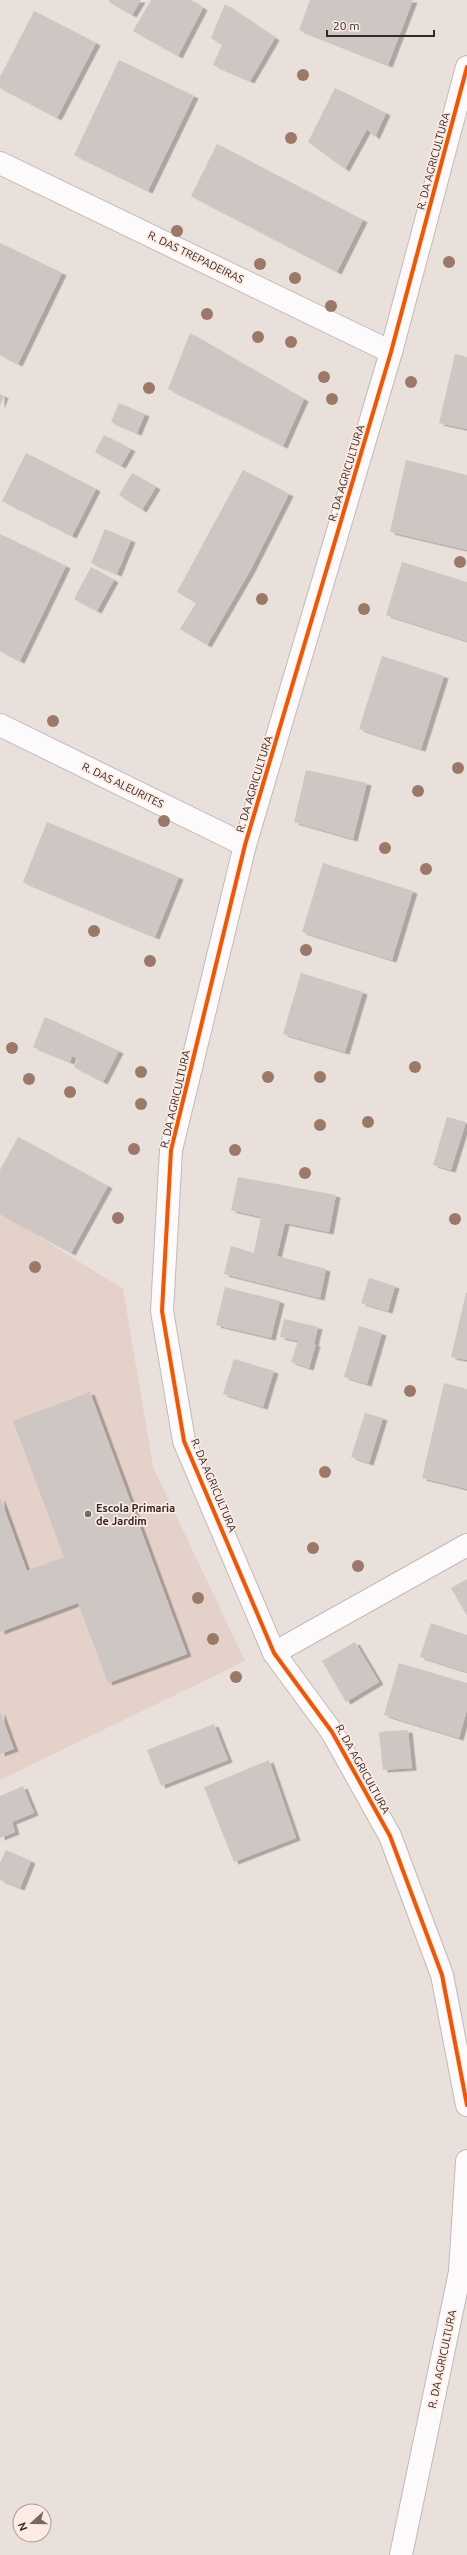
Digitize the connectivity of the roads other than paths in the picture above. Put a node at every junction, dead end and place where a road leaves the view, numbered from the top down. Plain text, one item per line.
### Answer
1 (467, 67) edge
2 (0, 163) edge
3 (391, 352) junction
4 (0, 725) edge
5 (245, 845) junction
6 (467, 1545) edge
7 (274, 1653) junction
8 (467, 2105) edge
9 (467, 2160) edge
10 (401, 2555) edge

1 - 3 street, R. DA AGRICULTURA
2 - 3 street, R. DAS TREPADEIRAS
3 - 5 street, R. DA AGRICULTURA
4 - 5 street, R. DAS ALEURITES
5 - 7 street, R. DA AGRICULTURA
6 - 7 street
7 - 8 street, R. DA AGRICULTURA
9 - 10 street, R. DA AGRICULTURA

